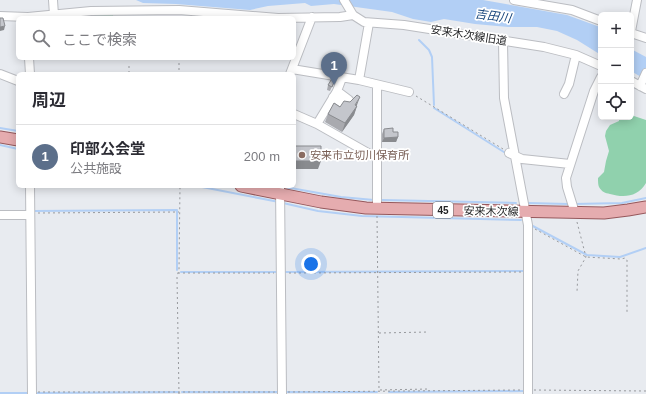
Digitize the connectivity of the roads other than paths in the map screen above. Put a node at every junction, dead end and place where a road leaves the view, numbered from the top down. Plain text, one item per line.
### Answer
1 (53, 0) edge
2 (344, 0) edge
3 (514, 0) edge
4 (637, 0) edge
5 (54, 13) junction
6 (352, 14) junction
7 (84, 15) edge
8 (0, 16) edge
9 (34, 16) edge
10 (252, 16) edge
11 (634, 16) edge
12 (16, 17) edge
13 (296, 18) edge
14 (312, 18) junction
15 (598, 20) edge
16 (369, 23) junction
17 (634, 33) edge
18 (646, 38) edge
19 (503, 41) junction
20 (576, 55) junction
21 (296, 58) edge
22 (29, 60) edge
23 (295, 60) edge
24 (598, 65) edge
25 (291, 71) edge
26 (30, 72) edge
27 (0, 74) edge
28 (342, 78) junction
29 (16, 80) edge
30 (359, 80) junction
31 (634, 81) edge
32 (644, 82) edge
33 (598, 83) edge
34 (377, 85) junction
35 (409, 92) road end
36 (564, 94) dead end
37 (296, 115) edge
38 (317, 124) junction
39 (0, 136) edge
40 (16, 140) edge
41 (512, 155) junction
42 (377, 158) junction
43 (570, 164) junction
44 (30, 188) edge
45 (260, 188) edge
46 (280, 190) edge
47 (646, 206) edge
48 (377, 209) junction
49 (526, 212) junction
50 (575, 213) junction
51 (30, 214) junction
52 (0, 215) edge
53 (528, 392) edge
54 (32, 393) edge
55 (282, 393) edge

1 - 5 street
2 - 6 street
3 - 15 street
4 - 11 street
5 - 7 street
5 - 9 street
6 - 14 street
6 - 16 street, 安来木次線旧道
7 - 10 street
8 - 12 street
13 - 14 street
14 - 21 street
16 - 19 street, 安来木次線旧道
16 - 30 street
17 - 18 street
19 - 20 street, 安来木次線旧道
19 - 41 street
20 - 24 street, 安来木次線旧道
20 - 36 street
22 - 26 street
23 - 25 street
25 - 28 street
27 - 29 street
28 - 30 street
28 - 38 street
30 - 34 street
31 - 32 street
33 - 43 street
34 - 35 street
34 - 42 street
37 - 38 street
38 - 42 street
39 - 40 main road
41 - 43 street
41 - 49 street
42 - 48 street
43 - 50 street
44 - 51 street
45 - 46 main road, 安来木次線 / 45
46 - 48 main road, 安来木次線 / 45
46 - 55 street
47 - 50 main road, 安来木次線 / 45
48 - 49 main road, 安来木次線 / 45
49 - 50 main road, 安来木次線 / 45
49 - 53 street
51 - 52 street
51 - 54 street

